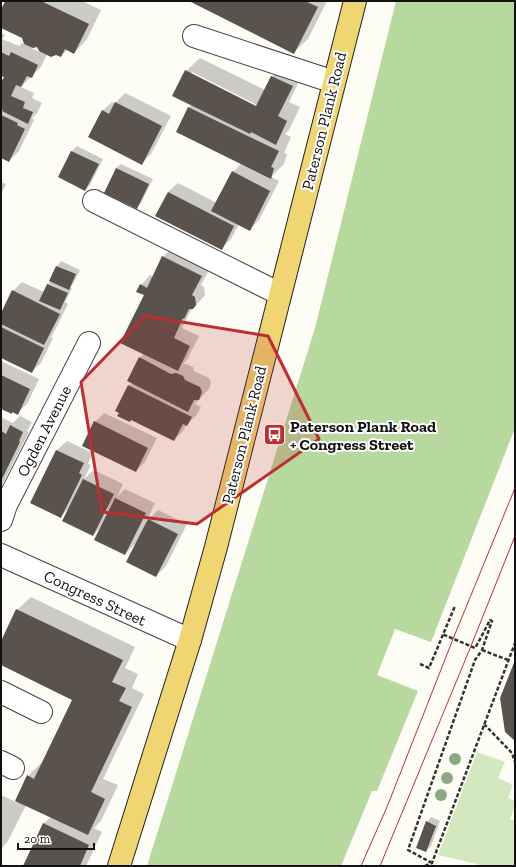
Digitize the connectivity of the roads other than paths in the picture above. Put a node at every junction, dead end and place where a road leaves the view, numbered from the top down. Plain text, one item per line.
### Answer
1 (354, 1) edge
2 (194, 36) dead end
3 (334, 82) junction
4 (94, 202) dead end
5 (280, 294) junction
6 (89, 344) dead end
7 (1, 520) edge
8 (1, 555) edge
9 (190, 640) junction
10 (1, 692) edge
11 (41, 712) dead end
12 (120, 866) edge

1 - 3 main road, Paterson Plank Road
2 - 3 street
3 - 5 main road, Paterson Plank Road
4 - 5 street
5 - 9 main road, Paterson Plank Road
6 - 7 street, Ogden Avenue
8 - 9 street, Congress Street
9 - 12 main road, Paterson Plank Road
10 - 11 street

